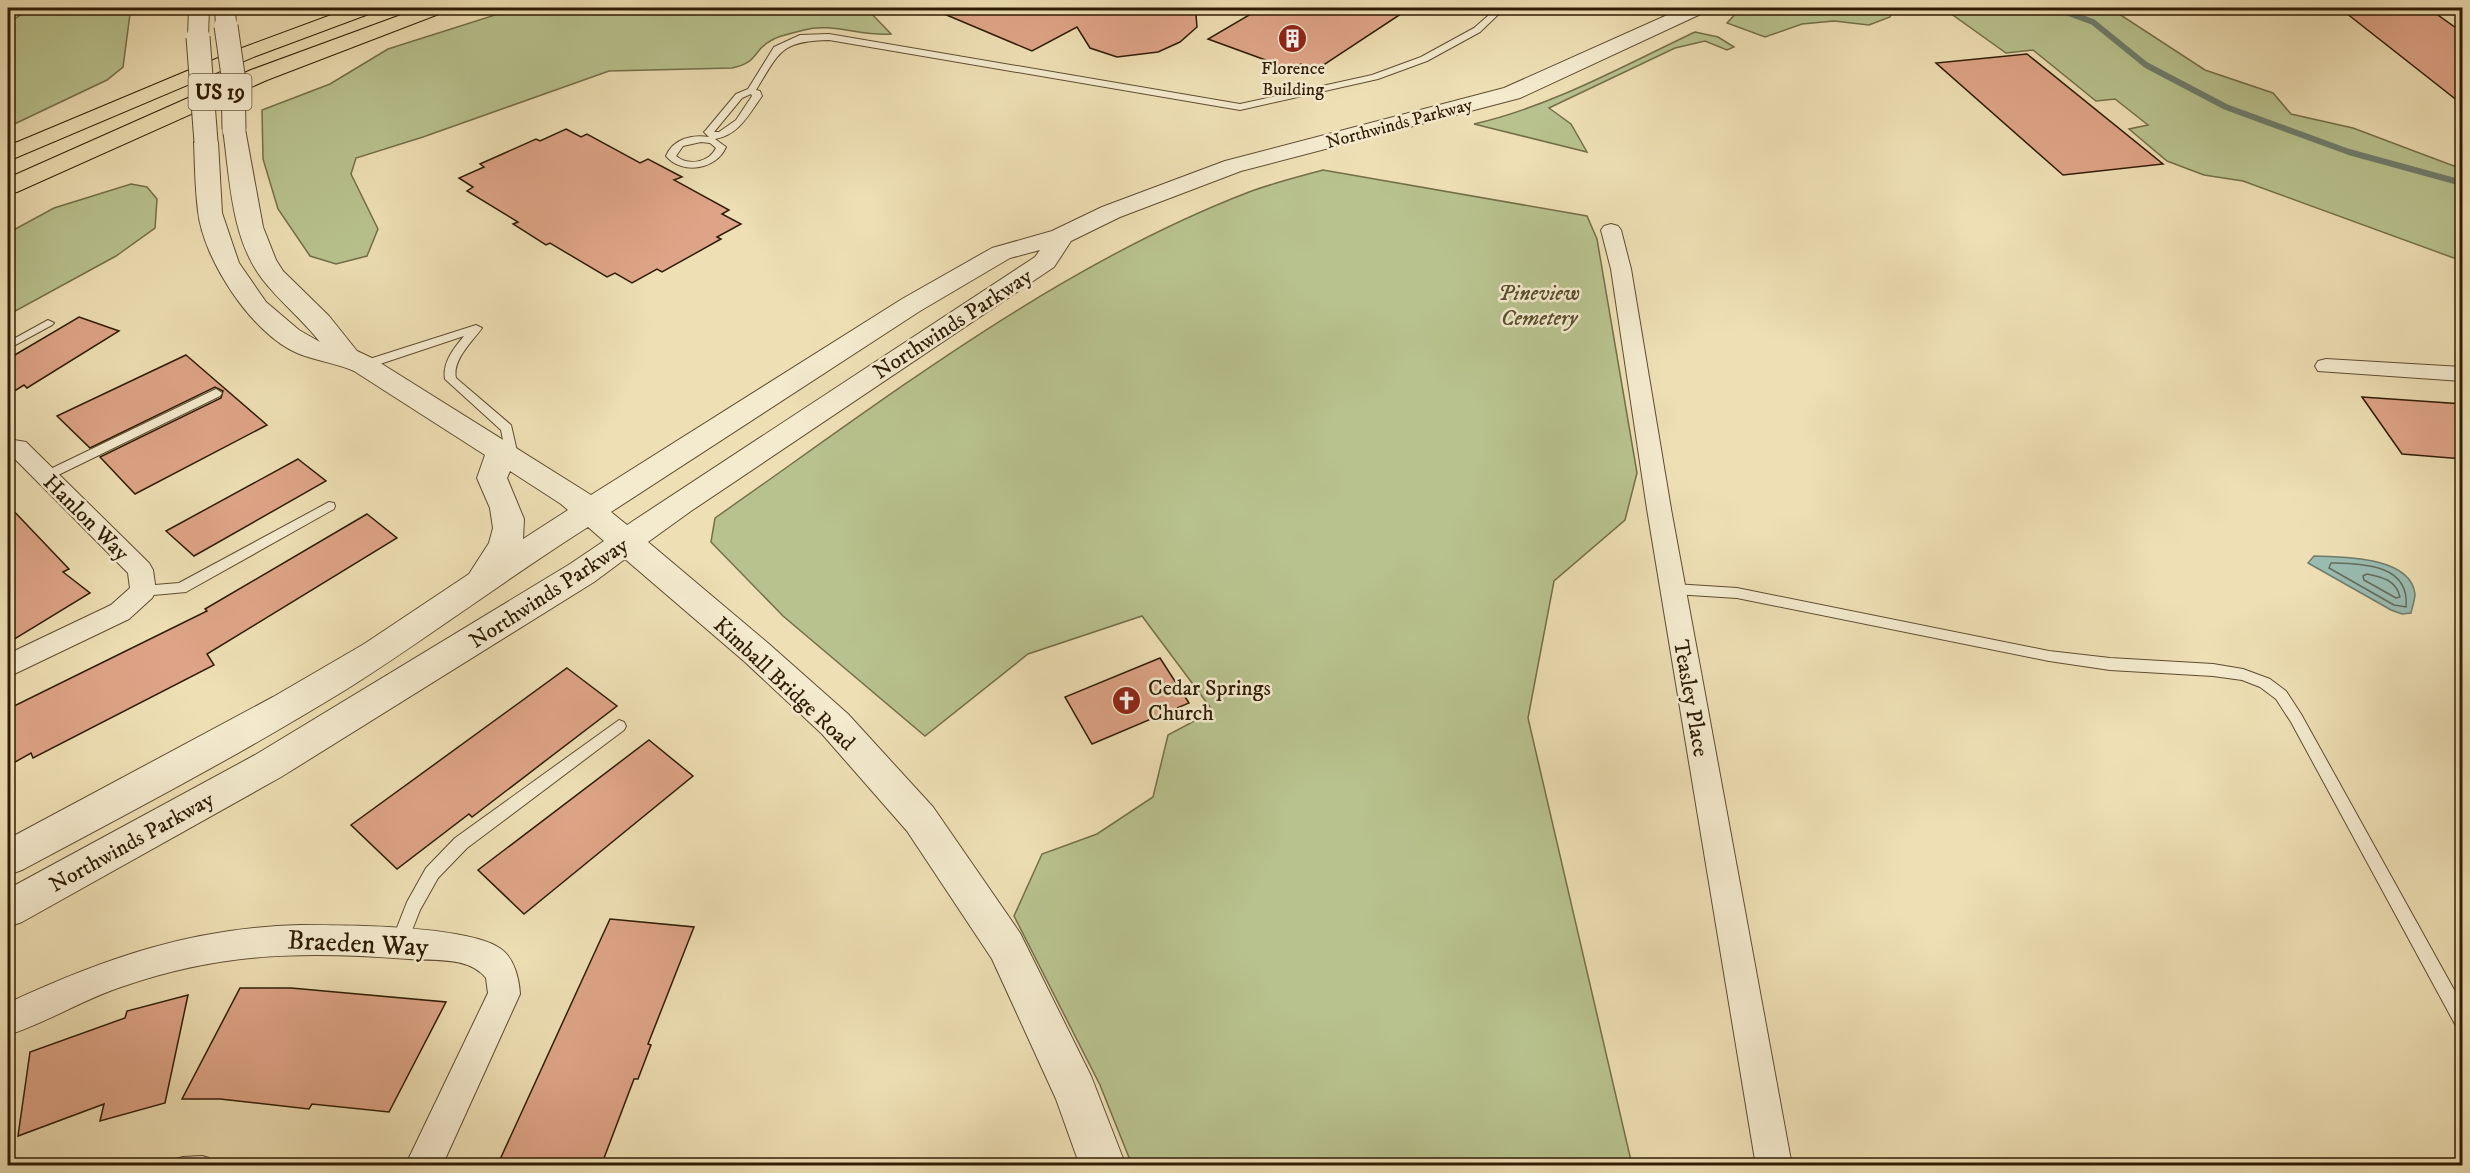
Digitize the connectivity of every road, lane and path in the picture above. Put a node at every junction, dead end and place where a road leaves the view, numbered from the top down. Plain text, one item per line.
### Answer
1 (199, 8) edge
2 (367, 8) edge
3 (437, 8) edge
4 (1501, 8) edge
5 (1642, 8) edge
6 (1687, 10) edge
7 (225, 17) edge
8 (751, 91) junction
9 (712, 138) junction
10 (8, 154) edge
11 (8, 187) edge
12 (1611, 230) dead end
13 (1060, 236) junction
14 (48, 322) dead end
15 (8, 346) edge
16 (355, 361) junction
17 (2326, 366) dead end
18 (2463, 374) edge
19 (216, 393) dead end
20 (8, 447) edge
21 (507, 457) junction
22 (46, 476) junction
23 (329, 506) dead end
24 (589, 511) junction
25 (626, 542) junction
26 (478, 584) junction
27 (1674, 589) junction
28 (142, 591) junction
29 (8, 666) edge
30 (619, 726) dead end
31 (8, 858) edge
32 (8, 909) edge
33 (399, 944) junction
34 (8, 1019) edge
35 (2463, 1020) edge
36 (207, 1165) edge
37 (183, 1166) edge
38 (423, 1166) edge
39 (1103, 1166) edge
40 (1774, 1166) edge

1 - 16 street, Kimball Bridge Road, bridge
2 - 10 highway, US 19
3 - 11 highway, US 19
4 - 8 lane
5 - 6 lane
6 - 13 street, Northwinds Parkway
7 - 16 street, Kimball Bridge Road, bridge
8 - 9 lane
8 - 9 lane
9 - 9 lane
12 - 27 street, Teasley Place
13 - 24 street, Northwinds Parkway
13 - 25 street, Northwinds Parkway
14 - 15 lane
16 - 21 street, Kimball Bridge Road
16 - 21 lane
17 - 18 street
19 - 22 lane
20 - 22 street, Hanlon Way
21 - 24 street, Kimball Bridge Road
21 - 26 street
22 - 28 street, Hanlon Way
23 - 28 lane
24 - 25 street, Kimball Bridge Road
24 - 26 street, Northwinds Parkway
25 - 32 street, Northwinds Parkway
25 - 39 street, Kimball Bridge Road
26 - 31 street, Northwinds Parkway
27 - 35 lane
27 - 40 street, Teasley Place
28 - 29 street
30 - 33 lane
33 - 34 street, Braeden Way
33 - 38 street, Braeden Way
36 - 37 lane

